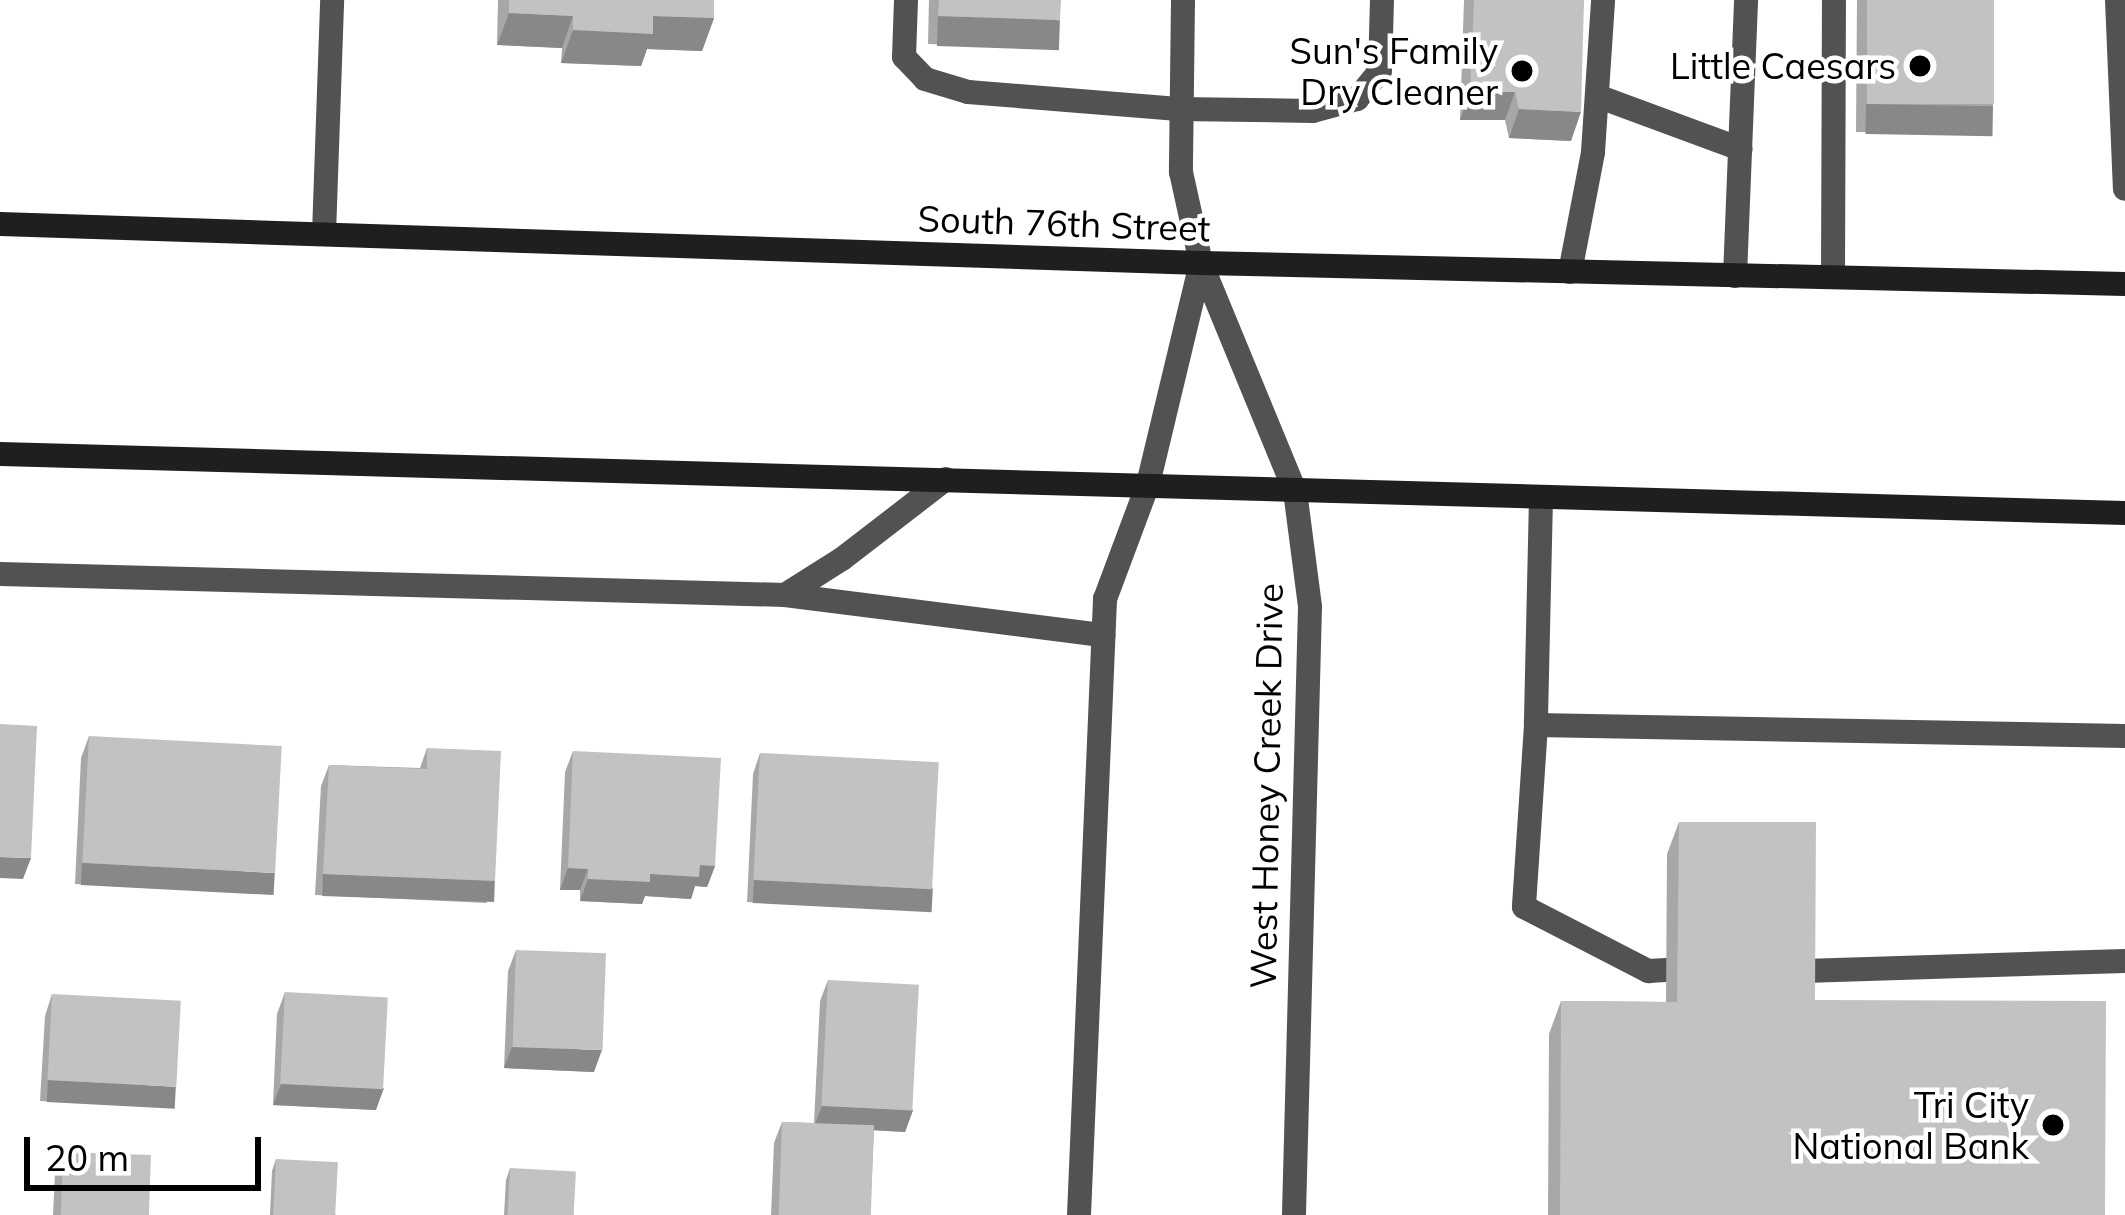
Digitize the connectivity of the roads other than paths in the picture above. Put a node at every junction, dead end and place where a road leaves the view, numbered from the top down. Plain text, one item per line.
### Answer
1 (332, 0) edge
2 (906, 0) edge
3 (1183, 0) edge
4 (1382, 0) edge
5 (1604, 0) edge
6 (1746, 0) edge
7 (1834, 0) edge
8 (2117, 0) edge
9 (1597, 96) junction
10 (1178, 109) junction
11 (1740, 149) junction
12 (2125, 189) edge
13 (0, 224) edge
14 (324, 235) junction
15 (1201, 263) junction
16 (1570, 272) junction
17 (1735, 276) junction
18 (1833, 277) junction
19 (2125, 284) edge
20 (0, 454) edge
21 (946, 479) junction
22 (1148, 484) junction
23 (1295, 491) junction
24 (1541, 498) junction
25 (2125, 513) edge
26 (0, 574) edge
27 (785, 595) junction
28 (1103, 635) junction
29 (1536, 725) junction
30 (2125, 736) edge
31 (2125, 961) edge
32 (1666, 970) dead end
33 (1804, 971) edge
34 (1079, 1215) edge
35 (1294, 1215) edge

1 - 14 street
2 - 10 street
3 - 10 street, West Honey Creek Drive
4 - 10 street
5 - 9 street
6 - 11 street
7 - 18 street
8 - 12 street
9 - 11 street
9 - 16 street
10 - 15 street, West Honey Creek Drive
11 - 17 street
13 - 14 main road, South 76th Street
14 - 15 main road, South 76th Street
15 - 16 main road, South 76th Street
15 - 22 street
15 - 23 street, West Honey Creek Drive
16 - 17 main road, South 76th Street
17 - 18 main road, South 76th Street
18 - 19 main road, South 76th Street
20 - 21 main road
21 - 22 main road
21 - 27 street
22 - 23 main road
22 - 28 street
23 - 24 main road
23 - 35 street, West Honey Creek Drive
24 - 25 main road
24 - 29 street
26 - 27 street
27 - 28 street
28 - 34 street
29 - 30 street
29 - 32 street
31 - 33 street

